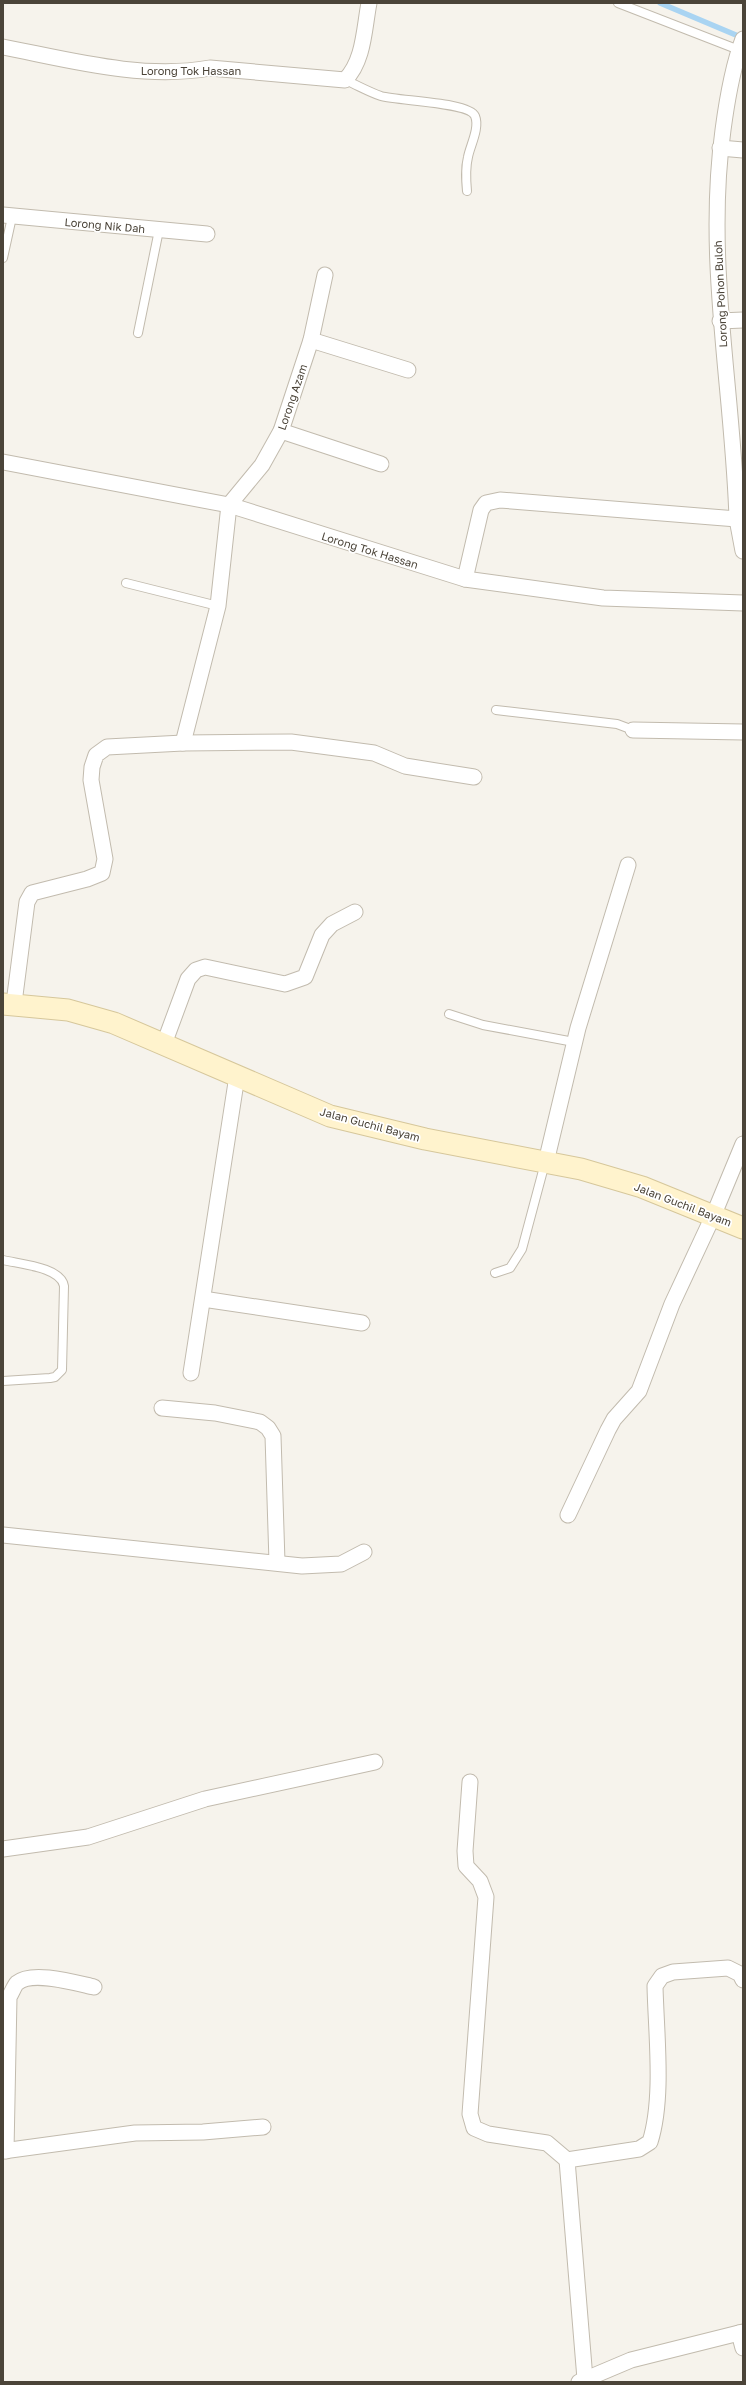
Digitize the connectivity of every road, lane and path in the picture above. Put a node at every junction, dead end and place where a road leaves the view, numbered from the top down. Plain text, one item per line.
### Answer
1 (369, 3) edge
2 (618, 3) edge
3 (741, 45) edge
4 (3, 47) edge
5 (345, 80) junction
6 (720, 148) junction
7 (743, 150) edge
8 (467, 191) dead end
9 (8, 216) edge
10 (159, 230) junction
11 (207, 234) dead end
12 (3, 258) edge
13 (325, 274) dead end
14 (720, 320) junction
15 (743, 320) edge
16 (138, 333) dead end
17 (311, 340) junction
18 (408, 370) dead end
19 (281, 431) junction
20 (3, 462) edge
21 (381, 464) dead end
22 (739, 489) edge
23 (229, 505) junction
24 (737, 519) junction
25 (743, 551) edge
26 (465, 579) junction
27 (126, 583) dead end
28 (743, 602) edge
29 (218, 606) junction
30 (496, 710) dead end
31 (633, 730) joint
32 (743, 732) edge
33 (183, 743) junction
34 (474, 777) dead end
35 (628, 865) dead end
36 (355, 912) dead end
37 (9, 1003) edge
38 (449, 1014) dead end
39 (574, 1042) junction
40 (164, 1044) junction
41 (237, 1076) junction
42 (743, 1144) edge
43 (546, 1162) junction
44 (714, 1214) junction
45 (743, 1228) edge
46 (3, 1260) edge
47 (495, 1273) dead end
48 (203, 1300) junction
49 (362, 1323) dead end
50 (191, 1373) dead end
51 (3, 1381) edge
52 (162, 1408) dead end
53 (568, 1515) dead end
54 (3, 1535) edge
55 (364, 1552) dead end
56 (277, 1562) junction
57 (375, 1762) dead end
58 (470, 1782) dead end
59 (3, 1849) edge
60 (743, 1980) edge
61 (94, 1987) dead end
62 (263, 2128) dead end
63 (5, 2151) edge
64 (567, 2160) junction
65 (741, 2332) edge
66 (743, 2348) edge
67 (582, 2380) edge

1 - 5 street
2 - 3 lane
3 - 6 street, Lorong Pohon Buloh
4 - 5 street, Lorong Tok Hassan
5 - 8 lane
6 - 7 street
6 - 14 street, Lorong Pohon Buloh
9 - 10 street, Lorong Nik Dah
9 - 12 lane
10 - 11 street, Lorong Nik Dah
10 - 16 lane
13 - 17 street, Lorong Azam
14 - 15 street
14 - 22 street, Lorong Pohon Buloh
17 - 18 street
17 - 19 street, Lorong Azam
19 - 21 street
19 - 23 street, Lorong Azam
20 - 23 street, Lorong Tok Hassan
22 - 24 street, Lorong Pohon Buloh
23 - 26 street, Lorong Tok Hassan
23 - 29 street
24 - 25 street, Lorong Pohon Buloh
24 - 26 street
26 - 28 street, Lorong Tok Hassan
27 - 29 lane
29 - 33 street
30 - 31 lane
31 - 32 street
33 - 34 street
33 - 37 street
35 - 39 street
36 - 40 street
37 - 40 main road, Jalan Guchil Bayam
38 - 39 lane
39 - 43 street
40 - 41 main road, Jalan Guchil Bayam
41 - 43 main road, Jalan Guchil Bayam
41 - 48 street
42 - 44 street
43 - 44 main road, Jalan Guchil Bayam
43 - 47 lane
44 - 45 main road, Jalan Guchil Bayam
44 - 53 street
46 - 51 lane
48 - 49 street
48 - 50 street
52 - 56 street
54 - 56 street
55 - 56 street
57 - 59 street
58 - 64 street
60 - 64 street
61 - 63 street
62 - 63 street
64 - 67 street
65 - 66 street
65 - 67 street

